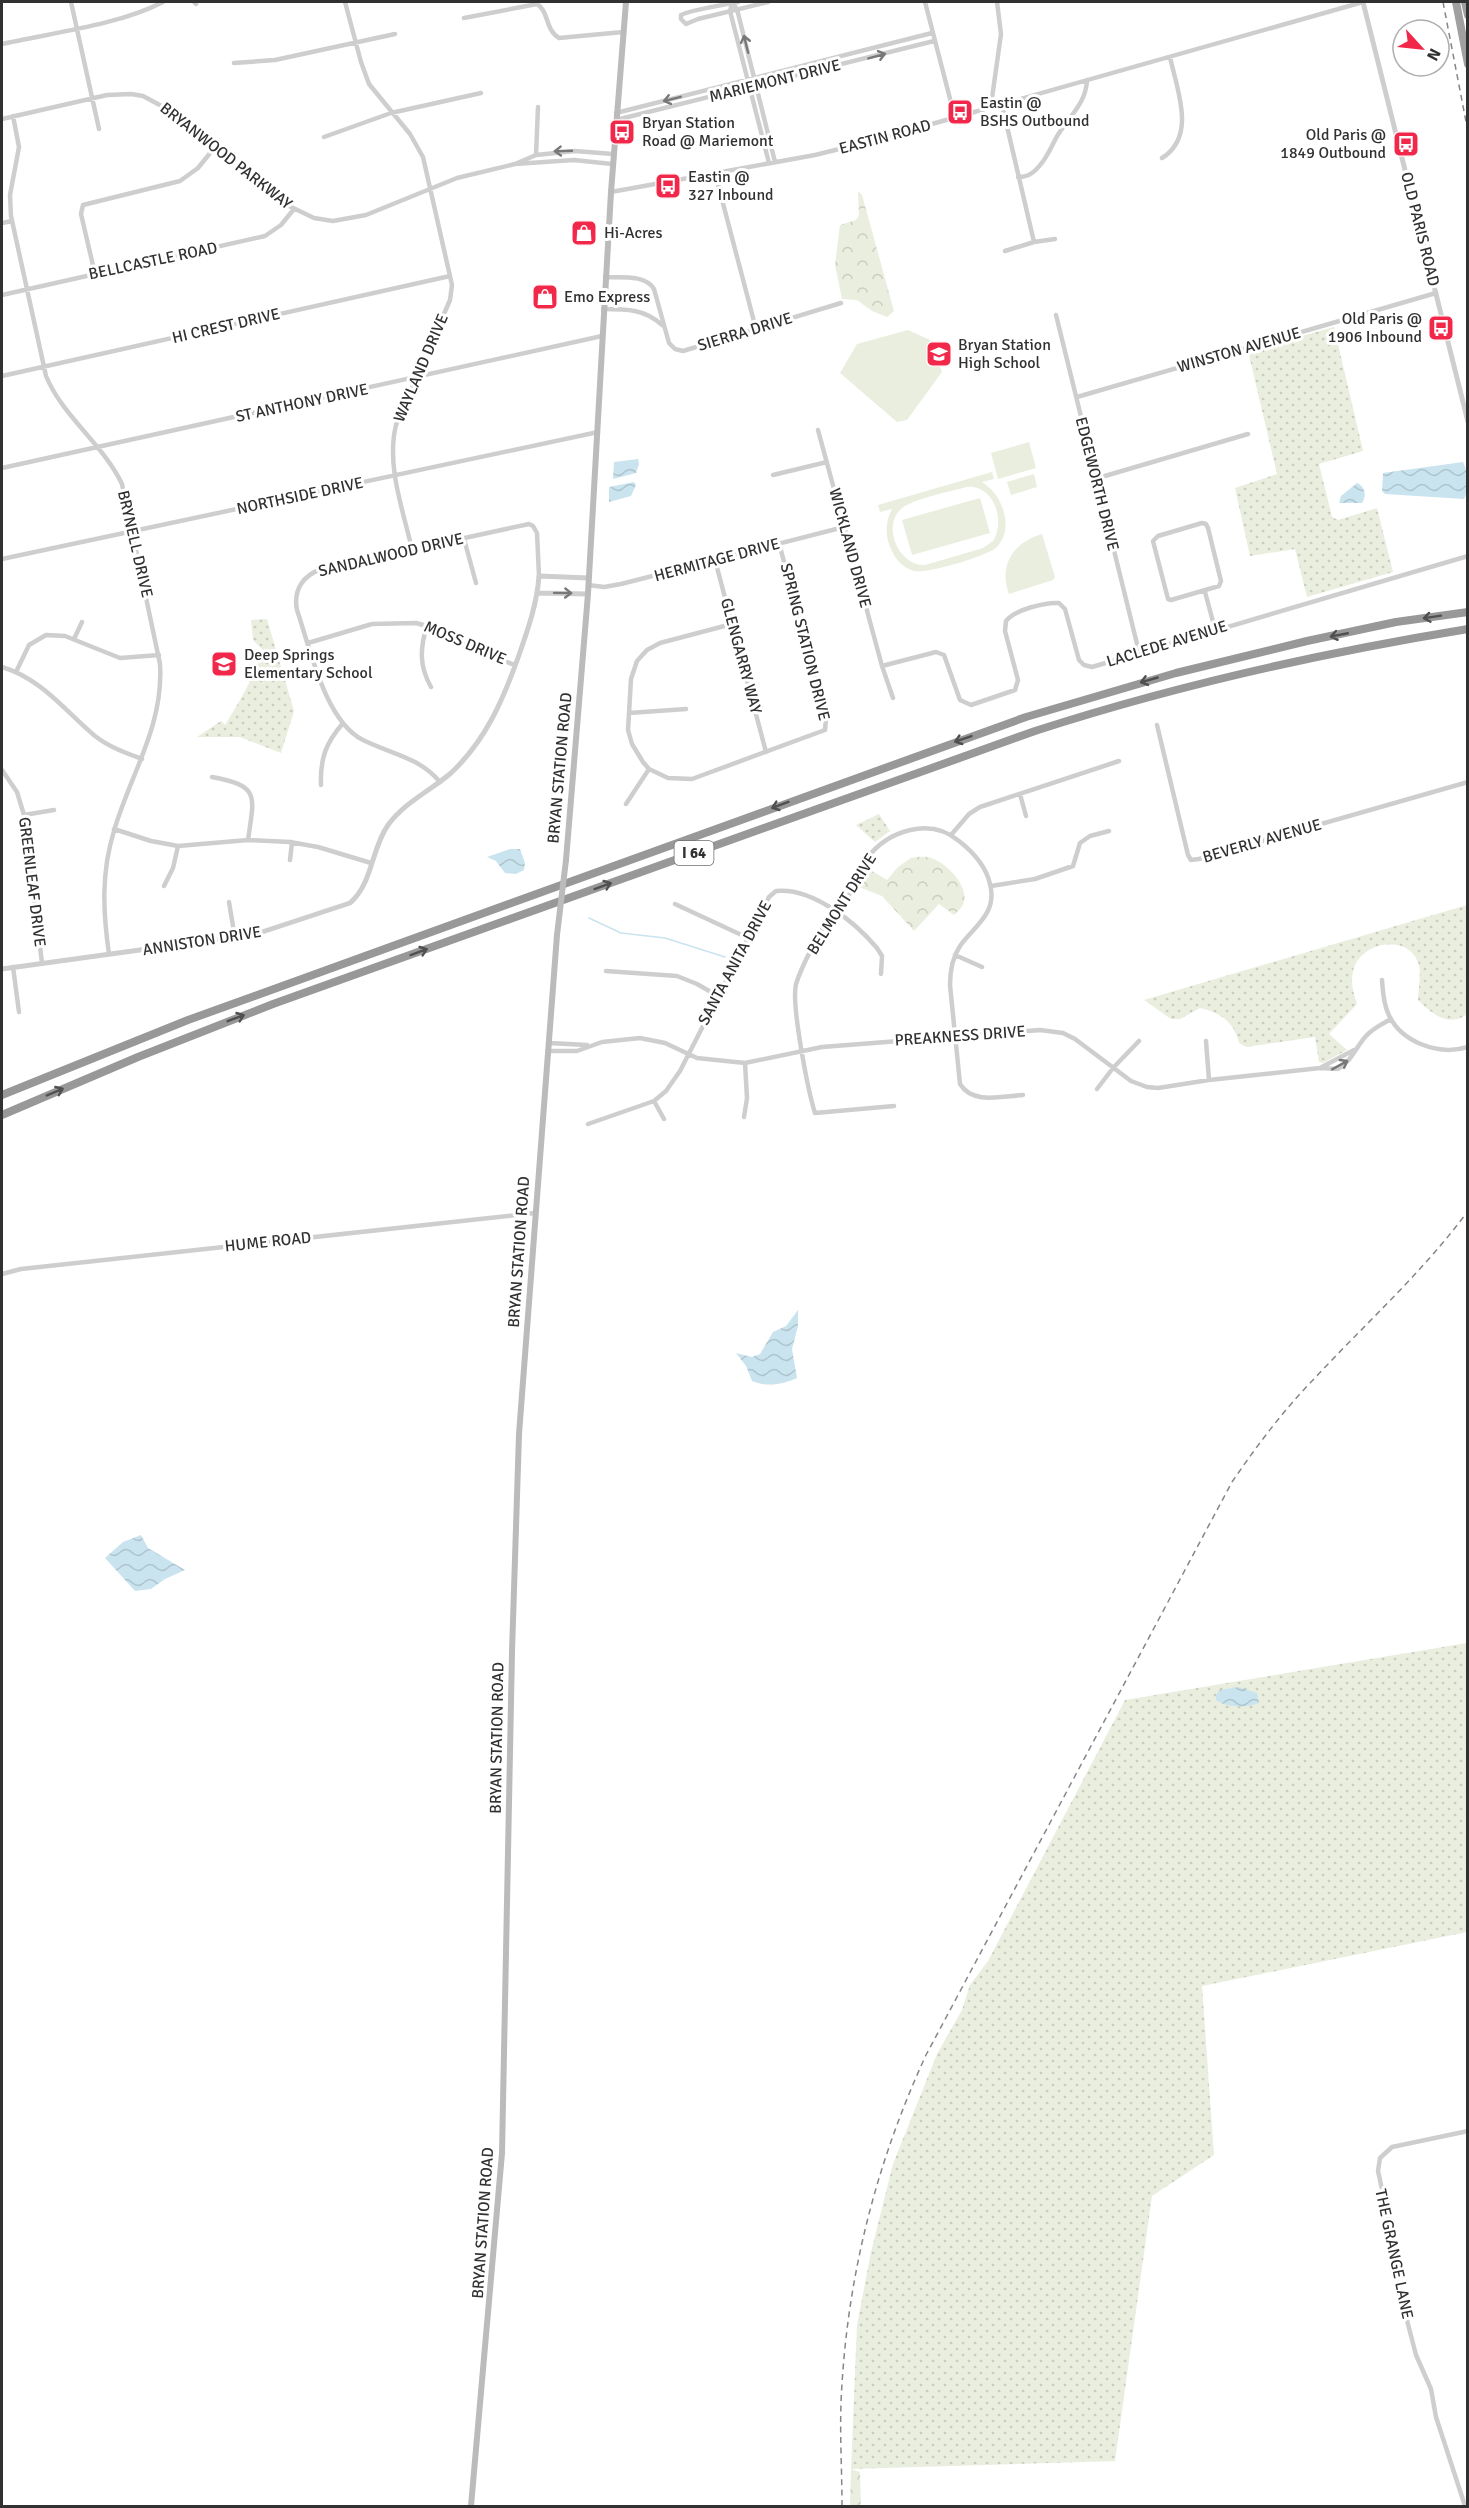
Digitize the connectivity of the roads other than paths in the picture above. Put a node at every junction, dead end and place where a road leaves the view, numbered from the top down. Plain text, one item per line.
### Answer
1 (70, 2) edge
2 (163, 2) edge
3 (345, 2) edge
4 (626, 2) edge
5 (738, 2) edge
6 (768, 2) edge
7 (924, 2) edge
8 (997, 2) edge
9 (1363, 2) edge
10 (1456, 2) edge
11 (1465, 2) edge
12 (732, 3) junction
13 (737, 9) junction
14 (730, 11) junction
15 (1467, 15) edge
16 (464, 18) dead end
17 (1464, 20) edge
18 (76, 27) junction
19 (623, 32) junction
20 (932, 33) junction
21 (395, 34) dead end
22 (934, 41) junction
23 (355, 43) junction
24 (2, 44) edge
25 (858, 53) junction
26 (1170, 57) junction
27 (860, 61) junction
28 (234, 63) dead end
29 (1467, 64) edge
30 (754, 79) junction
31 (747, 80) junction
32 (1087, 80) junction
33 (756, 86) junction
34 (749, 88) junction
35 (481, 93) dead end
36 (92, 98) junction
37 (992, 98) dead end
38 (1002, 105) junction
39 (538, 107) dead end
40 (391, 113) junction
41 (13, 116) junction
42 (616, 117) junction
43 (955, 118) junction
44 (2, 119) edge
45 (99, 129) dead end
46 (324, 137) dead end
47 (215, 147) junction
48 (613, 154) junction
49 (536, 155) junction
50 (1162, 158) dead end
51 (772, 163) junction
52 (515, 164) junction
53 (536, 164) junction
54 (612, 164) junction
55 (715, 173) junction
56 (1018, 177) junction
57 (431, 188) junction
58 (610, 192) junction
59 (294, 209) junction
60 (12, 221) junction
61 (2, 223) edge
62 (1055, 239) dead end
63 (1034, 242) junction
64 (1005, 251) dead end
65 (95, 274) junction
66 (450, 276) junction
67 (605, 277) junction
68 (27, 290) junction
69 (1436, 293) junction
70 (2, 295) edge
71 (841, 303) dead end
72 (603, 309) junction
73 (1056, 315) dead end
74 (663, 325) junction
75 (756, 329) junction
76 (602, 336) junction
77 (44, 366) junction
78 (2, 376) edge
79 (416, 378) junction
80 (1077, 397) junction
81 (1467, 422) edge
82 (818, 430) dead end
83 (598, 432) junction
84 (1248, 434) dead end
85 (97, 447) junction
86 (826, 462) junction
87 (2, 468) edge
88 (773, 475) dead end
89 (396, 476) junction
90 (1098, 478) junction
91 (533, 526) joint
92 (844, 527) junction
93 (133, 531) junction
94 (464, 538) junction
95 (779, 543) junction
96 (412, 549) junction
97 (1467, 556) edge
98 (2, 559) edge
99 (715, 560) junction
100 (539, 576) junction
101 (589, 582) junction
102 (476, 583) dead end
103 (1205, 592) junction
104 (538, 593) junction
105 (588, 594) junction
106 (1467, 612) edge
107 (82, 622) dead end
108 (732, 624) junction
109 (427, 625) junction
110 (1215, 629) junction
111 (1467, 629) edge
112 (74, 639) junction
113 (308, 643) junction
114 (1139, 652) junction
115 (159, 655) junction
116 (515, 665) junction
117 (2, 666) edge
118 (882, 666) junction
119 (15, 672) junction
120 (431, 687) dead end
121 (893, 698) dead end
122 (686, 710) dead end
123 (629, 713) junction
124 (343, 723) junction
125 (1157, 725) dead end
126 (766, 752) junction
127 (142, 759) junction
128 (1119, 761) dead end
129 (649, 769) junction
130 (2, 771) edge
131 (212, 777) dead end
132 (440, 782) junction
133 (1467, 782) edge
134 (321, 785) dead end
135 (1020, 794) junction
136 (626, 804) dead end
137 (54, 810) dead end
138 (24, 814) junction
139 (1026, 816) dead end
140 (114, 830) junction
141 (1109, 831) dead end
142 (951, 835) junction
143 (248, 840) junction
144 (292, 842) junction
145 (178, 846) junction
146 (290, 860) dead end
147 (371, 863) junction
148 (164, 886) dead end
149 (991, 886) junction
150 (229, 902) dead end
151 (675, 904) dead end
152 (835, 912) junction
153 (235, 938) junction
154 (748, 938) junction
155 (109, 954) junction
156 (955, 955) junction
157 (42, 963) junction
158 (13, 967) junction
159 (982, 967) dead end
160 (2, 969) edge
161 (606, 971) dead end
162 (881, 974) dead end
163 (1382, 980) dead end
164 (718, 996) junction
165 (19, 1012) dead end
166 (1391, 1019) junction
167 (955, 1036) junction
168 (1139, 1041) dead end
169 (1206, 1041) dead end
170 (549, 1043) junction
171 (589, 1045) junction
172 (1467, 1047) edge
173 (1355, 1050) junction
174 (548, 1051) junction
175 (803, 1052) junction
176 (687, 1053) junction
177 (744, 1064) junction
178 (1113, 1068) junction
179 (1320, 1068) junction
180 (1209, 1080) junction
181 (1097, 1089) dead end
182 (2, 1095) edge
183 (1023, 1095) dead end
184 (654, 1101) junction
185 (894, 1106) dead end
186 (2, 1114) edge
187 (744, 1117) dead end
188 (664, 1119) dead end
189 (588, 1124) dead end
190 (535, 1213) junction
191 (2, 1274) edge
192 (1467, 2131) edge
193 (471, 2506) edge
194 (1465, 2506) edge

1 - 18 street
2 - 18 street
3 - 23 street, WAYLAND DRIVE
4 - 19 main road, BRYAN STATION ROAD
5 - 12 street
6 - 13 street
7 - 20 street
8 - 37 street
9 - 26 street, EASTIN ROAD
9 - 69 street, OLD PARIS ROAD
10 - 17 highway
11 - 15 highway
12 - 13 street
12 - 14 street
12 - 14 street
13 - 14 street
30 -> 13 street
14 - 31 street
16 - 19 street
17 - 29 highway
18 - 24 street
18 - 36 street
19 - 42 main road, BRYAN STATION ROAD
20 - 22 street
20 - 25 street, MARIEMONT DRIVE
21 - 23 street
27 -> 22 street, MARIEMONT DRIVE
22 - 43 street
23 - 28 street
23 - 40 street, WAYLAND DRIVE
25 - 27 street
25 - 30 street, MARIEMONT DRIVE
26 - 32 street, EASTIN ROAD
26 - 50 street
27 - 33 street, MARIEMONT DRIVE
30 - 31 street, MARIEMONT DRIVE
30 - 33 street
31 - 34 street
31 -> 42 street, MARIEMONT DRIVE
32 - 38 street, EASTIN ROAD
32 - 56 street
33 - 34 street, MARIEMONT DRIVE
33 - 51 street
34 - 42 street, MARIEMONT DRIVE
34 - 51 street
35 - 40 street
36 - 41 street, BRYANWOOD PARKWAY
36 - 45 street
36 - 47 street, BRYANWOOD PARKWAY
38 - 43 street, EASTIN ROAD
38 - 56 street
39 - 49 street
40 - 46 street
40 - 57 street, WAYLAND DRIVE
41 - 44 street, BRYANWOOD PARKWAY
41 - 60 street, BRYNELL DRIVE
42 - 48 main road, BRYAN STATION ROAD
43 - 51 street, EASTIN ROAD
47 - 59 street, BRYANWOOD PARKWAY
47 - 65 street
48 -> 49 street, BRYANWOOD PARKWAY
48 - 54 main road, BRYAN STATION ROAD
49 - 52 street, BRYANWOOD PARKWAY
49 - 53 street
51 - 55 street, EASTIN ROAD
52 - 53 street, BRYANWOOD PARKWAY
52 - 57 street, BRYANWOOD PARKWAY
53 - 54 street, BRYANWOOD PARKWAY
54 - 58 main road, BRYAN STATION ROAD
55 - 58 street, EASTIN ROAD
55 - 75 street
56 - 63 street
57 - 59 street, BRYANWOOD PARKWAY
57 - 66 street, WAYLAND DRIVE
58 - 67 main road, BRYAN STATION ROAD
59 - 65 street, BELLCASTLE ROAD
60 - 61 street
60 - 68 street, BRYNELL DRIVE
62 - 63 street
63 - 64 street
65 - 68 street, BELLCASTLE ROAD
66 - 77 street, HI CREST DRIVE
66 - 79 street, WAYLAND DRIVE
67 - 72 main road, BRYAN STATION ROAD
67 - 74 street, SIERRA DRIVE
68 - 70 street, BELLCASTLE ROAD
68 - 77 street, BRYNELL DRIVE
69 - 80 street, WINSTON AVENUE
69 - 81 street, OLD PARIS ROAD
71 - 75 street, SIERRA DRIVE
72 - 74 street
72 - 76 main road, BRYAN STATION ROAD
73 - 80 street, EDGEWORTH DRIVE
74 - 75 street, SIERRA DRIVE
76 - 79 street, ST ANTHONY DRIVE
76 - 83 main road, BRYAN STATION ROAD
77 - 78 street, HI CREST DRIVE
77 - 85 street, BRYNELL DRIVE
79 - 85 street, ST ANTHONY DRIVE
79 - 89 street, WAYLAND DRIVE
80 - 90 street, EDGEWORTH DRIVE
82 - 86 street, WICKLAND DRIVE
83 - 89 street, NORTHSIDE DRIVE
83 - 101 main road, BRYAN STATION ROAD
84 - 90 street
85 - 87 street, ST ANTHONY DRIVE
85 - 93 street, BRYNELL DRIVE
86 - 88 street
86 - 92 street, WICKLAND DRIVE
89 - 93 street, NORTHSIDE DRIVE
89 - 96 street, WAYLAND DRIVE
90 - 114 street, EDGEWORTH DRIVE
91 - 94 street, SANDALWOOD DRIVE
91 - 100 street, ANNISTON DRIVE
92 - 95 street, HERMITAGE DRIVE
92 - 118 street, WICKLAND DRIVE
93 - 98 street, NORTHSIDE DRIVE
93 - 115 street, BRYNELL DRIVE
94 - 96 street, SANDALWOOD DRIVE
94 - 102 street
95 - 99 street, HERMITAGE DRIVE
95 - 126 street, SPRING STATION DRIVE
96 - 113 street, SANDALWOOD DRIVE
97 - 110 street, LACLEDE AVENUE
99 - 101 street, HERMITAGE DRIVE
99 - 108 street, GLENGARRY WAY
100 - 101 street
100 - 104 street, ANNISTON DRIVE
101 - 105 main road, BRYAN STATION ROAD
103 - 103 street
103 - 110 street
104 -> 105 street
104 - 116 street, ANNISTON DRIVE
105 - 170 main road, BRYAN STATION ROAD, bridge
106 -> 182 highway, I 64
107 - 112 street
108 - 123 street
108 - 126 street, GLENGARRY WAY
109 - 113 street, MOSS DRIVE
109 - 116 street, MOSS DRIVE
109 - 120 street
110 - 114 street, LACLEDE AVENUE
186 -> 111 highway, I 64
112 - 115 street
112 - 119 street
113 - 124 street, SANDALWOOD DRIVE
114 - 118 street, LACLEDE AVENUE
115 - 127 street, BRYNELL DRIVE
116 - 132 street, ANNISTON DRIVE
117 - 119 street
118 - 121 street, WICKLAND DRIVE
119 - 127 street
122 - 123 street
123 - 129 street
124 - 132 street, SANDALWOOD DRIVE
124 - 134 street
125 - 133 street, BEVERLY AVENUE
126 - 129 street, SPRING STATION DRIVE
127 - 140 street, BRYNELL DRIVE
128 - 135 street
129 - 136 street
130 - 138 street, GREENLEAF DRIVE
131 - 143 street
132 - 147 street, ANNISTON DRIVE
135 - 139 street
135 - 142 street
137 - 138 street
138 - 157 street, GREENLEAF DRIVE
140 - 145 street
140 - 155 street, BRYNELL DRIVE
141 - 149 street
142 - 149 street, BELMONT DRIVE
142 - 152 street, BELMONT DRIVE
143 - 144 street
143 - 145 street
144 - 146 street
144 - 147 street
145 - 148 street
147 - 153 street, ANNISTON DRIVE
149 - 156 street
150 - 153 street
151 - 154 street
152 - 154 street, SANTA ANITA DRIVE
152 - 162 street, SANTA ANITA DRIVE
152 - 175 street, BELMONT DRIVE
153 - 155 street, ANNISTON DRIVE
154 - 164 street, SANTA ANITA DRIVE
155 - 157 street, ANNISTON DRIVE
156 - 159 street
156 - 167 street
157 - 158 street, ANNISTON DRIVE
158 - 160 street, ANNISTON DRIVE
158 - 165 street
161 - 164 street
163 - 166 street
164 - 176 street, SANTA ANITA DRIVE
166 - 172 street
166 - 173 street, PREAKNESS DRIVE
167 - 175 street, PREAKNESS DRIVE
167 - 178 street, PREAKNESS DRIVE
167 - 183 street
168 - 178 street
169 - 180 street
170 - 171 street, PREAKNESS DRIVE
170 - 174 main road, BRYAN STATION ROAD
171 - 174 street, PREAKNESS DRIVE
171 - 176 street, PREAKNESS DRIVE
173 - 179 street, PREAKNESS DRIVE
179 -> 173 street, PREAKNESS DRIVE
174 - 190 main road, BRYAN STATION ROAD
175 - 177 street, PREAKNESS DRIVE
175 - 185 street, BELMONT DRIVE
176 - 177 street, PREAKNESS DRIVE
176 - 184 street, SANTA ANITA DRIVE
177 - 187 street
178 - 180 street, PREAKNESS DRIVE
178 - 181 street
179 - 180 street, PREAKNESS DRIVE
184 - 188 street
184 - 189 street, SANTA ANITA DRIVE
190 - 191 street, HUME ROAD
190 - 193 main road, BRYAN STATION ROAD
192 - 194 street, THE GRANGE LANE

